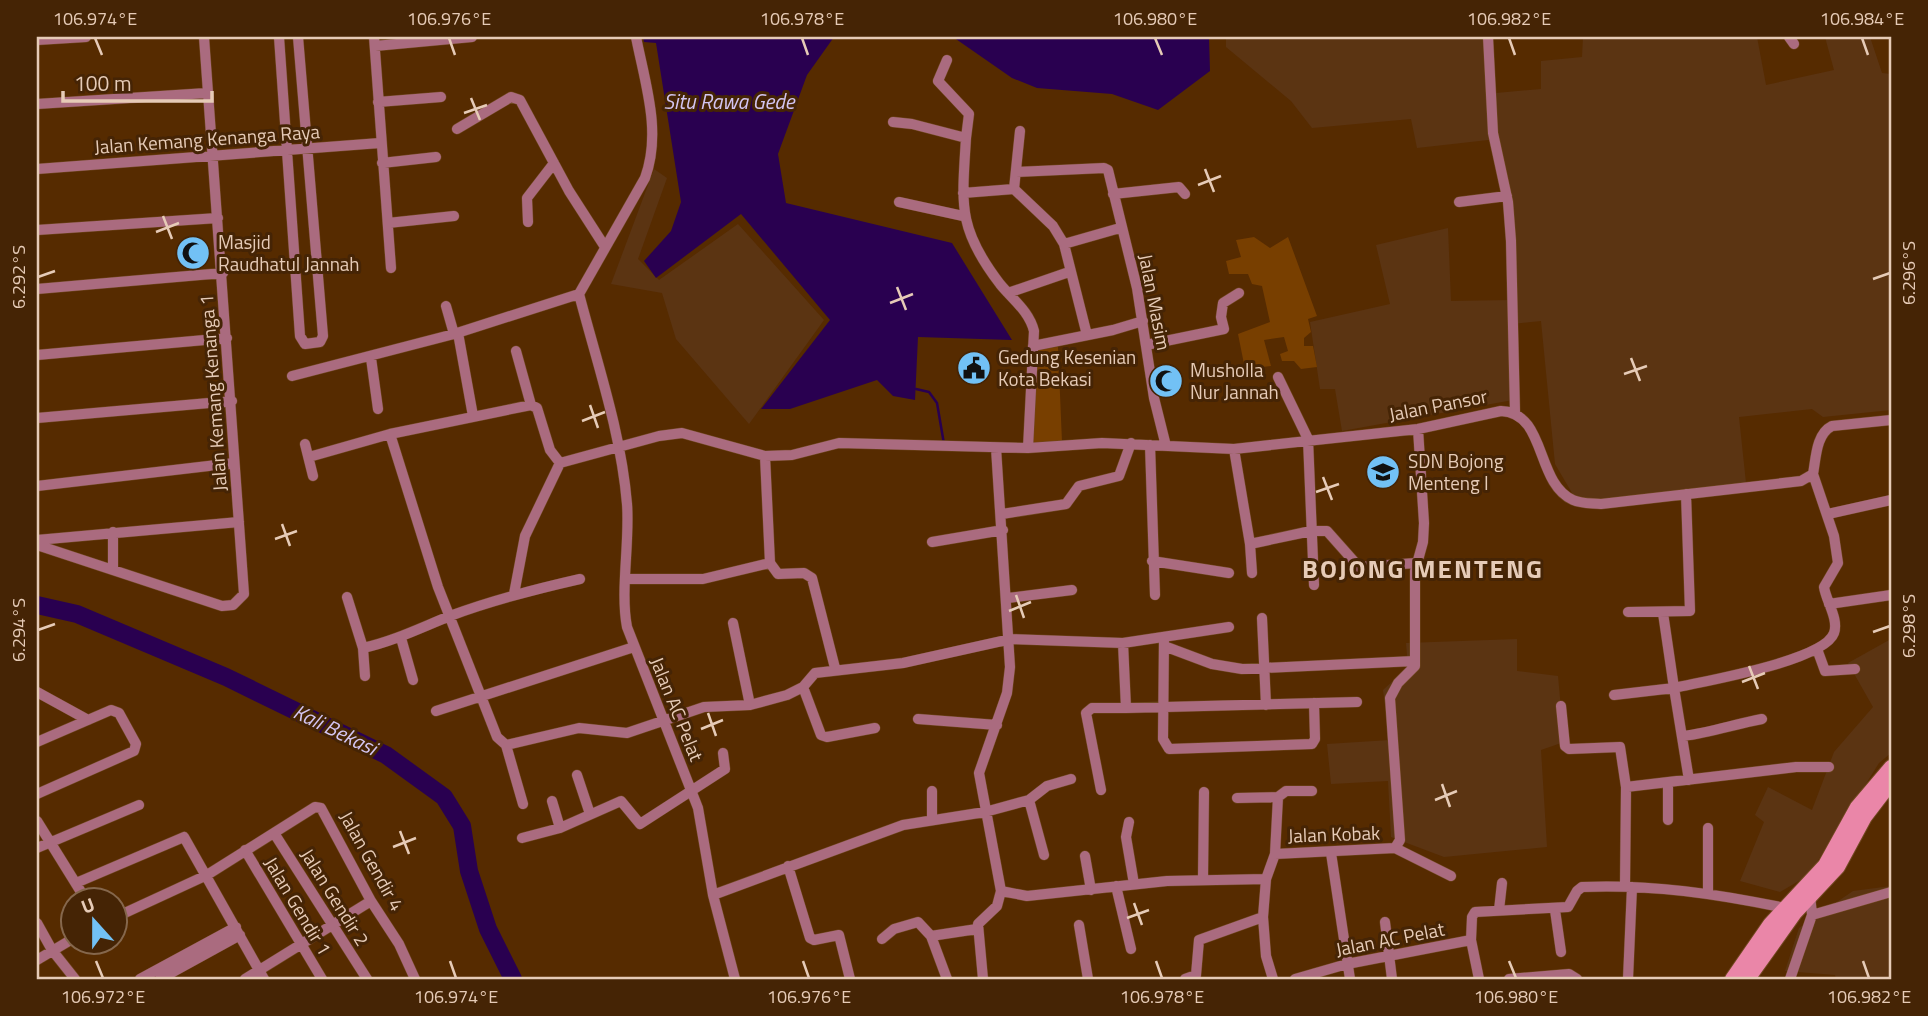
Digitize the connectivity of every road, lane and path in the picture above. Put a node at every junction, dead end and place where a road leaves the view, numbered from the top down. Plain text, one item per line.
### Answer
1 (86, 37) edge
2 (204, 37) edge
3 (279, 37) edge
4 (298, 37) edge
5 (472, 37) edge
6 (636, 37) edge
7 (1488, 37) edge
8 (37, 40) edge
9 (374, 41) edge
10 (947, 60) dead end
11 (207, 93) junction
12 (441, 97) dead end
13 (378, 102) junction
14 (37, 104) edge
15 (893, 122) dead end
16 (457, 129) dead end
17 (1020, 131) dead end
18 (966, 138) junction
19 (380, 143) junction
20 (306, 149) junction
21 (285, 151) junction
22 (212, 158) junction
23 (436, 158) dead end
24 (382, 163) junction
25 (554, 163) junction
26 (37, 169) edge
27 (1016, 172) junction
28 (1014, 189) junction
29 (963, 193) junction
30 (1113, 194) junction
31 (1185, 194) dead end
32 (1507, 196) junction
33 (899, 202) dead end
34 (1459, 202) dead end
35 (454, 216) dead end
36 (963, 216) junction
37 (218, 218) junction
38 (528, 222) dead end
39 (388, 223) junction
40 (1120, 228) junction
41 (37, 230) edge
42 (1064, 243) junction
43 (605, 247) junction
44 (391, 268) dead end
45 (1069, 272) junction
46 (223, 273) junction
47 (37, 289) edge
48 (1008, 293) junction
49 (1238, 293) dead end
50 (579, 294) junction
51 (446, 306) dead end
52 (1143, 321) junction
53 (456, 334) junction
54 (1087, 335) junction
55 (227, 338) junction
56 (1146, 345) junction
57 (1033, 346) junction
58 (516, 351) dead end
59 (37, 355) edge
60 (370, 358) junction
61 (292, 376) dead end
62 (1278, 377) dead end
63 (232, 401) junction
64 (531, 405) junction
65 (378, 409) dead end
66 (1515, 412) junction
67 (473, 416) junction
68 (37, 418) edge
69 (1891, 420) edge
70 (1418, 429) junction
71 (390, 434) junction
72 (1308, 439) junction
73 (1131, 443) junction
74 (304, 444) dead end
75 (1150, 444) junction
76 (1166, 446) junction
77 (620, 447) junction
78 (996, 448) junction
79 (1028, 448) junction
80 (1234, 449) junction
81 (765, 456) junction
82 (309, 457) junction
83 (234, 463) junction
84 (560, 463) junction
85 (1814, 474) junction
86 (313, 476) dead end
87 (37, 486) edge
88 (1686, 495) junction
89 (1891, 500) edge
90 (1002, 514) junction
91 (1828, 514) junction
92 (239, 522) junction
93 (1003, 530) junction
94 (113, 531) junction
95 (1311, 531) junction
96 (37, 542) edge
97 (932, 542) dead end
98 (1250, 544) junction
99 (1152, 561) junction
100 (770, 563) junction
101 (1416, 563) junction
102 (113, 569) junction
103 (1229, 573) dead end
104 (1252, 573) dead end
105 (580, 579) dead end
106 (627, 579) junction
107 (1314, 585) dead end
108 (1072, 590) dead end
109 (514, 594) junction
110 (1155, 594) dead end
111 (1891, 596) edge
112 (347, 597) dead end
113 (1008, 598) junction
114 (1829, 604) junction
115 (1628, 612) dead end
116 (1663, 613) junction
117 (450, 616) junction
118 (1262, 618) dead end
119 (733, 623) dead end
120 (1229, 627) dead end
121 (401, 638) junction
122 (1011, 639) junction
123 (1164, 642) junction
124 (1123, 643) junction
125 (634, 647) junction
126 (363, 648) junction
127 (1817, 649) junction
128 (1415, 661) junction
129 (1264, 667) junction
130 (835, 668) junction
131 (1855, 669) dead end
132 (365, 676) dead end
133 (413, 680) dead end
134 (803, 687) junction
135 (1674, 688) junction
136 (37, 692) edge
137 (1614, 695) dead end
138 (482, 697) junction
139 (1357, 702) dead end
140 (1314, 703) junction
141 (750, 705) junction
142 (1266, 705) junction
143 (1561, 706) dead end
144 (1126, 708) junction
145 (1164, 708) junction
146 (436, 711) dead end
147 (918, 719) dead end
148 (1762, 719) dead end
149 (88, 720) junction
150 (662, 720) junction
151 (997, 724) junction
152 (875, 728) dead end
153 (1683, 736) junction
154 (37, 742) edge
155 (506, 745) junction
156 (723, 753) dead end
157 (1891, 767) edge
158 (1829, 768) dead end
159 (576, 775) dead end
160 (1071, 779) dead end
161 (1689, 780) junction
162 (1668, 783) junction
163 (1891, 783) edge
164 (1626, 787) junction
165 (691, 789) junction
166 (1101, 790) dead end
167 (932, 791) dead end
168 (1312, 791) dead end
169 (1204, 792) dead end
170 (37, 794) edge
171 (1278, 797) junction
172 (1237, 798) dead end
173 (1029, 800) junction
174 (552, 801) dead end
175 (523, 804) dead end
176 (139, 805) dead end
177 (985, 812) junction
178 (590, 814) junction
179 (932, 820) junction
180 (1668, 820) dead end
181 (37, 821) edge
182 (1129, 822) dead end
183 (560, 828) junction
184 (1708, 828) dead end
185 (274, 833) junction
186 (522, 838) dead end
187 (49, 841) junction
188 (37, 848) edge
189 (1395, 848) junction
190 (245, 850) junction
191 (1331, 853) junction
192 (1275, 854) junction
193 (1044, 855) dead end
194 (1085, 856) dead end
195 (788, 866) junction
196 (207, 875) junction
197 (1451, 876) dead end
198 (1203, 878) junction
199 (1266, 878) junction
200 (76, 883) junction
201 (1502, 883) dead end
202 (1134, 884) junction
203 (78, 886) edge
204 (1116, 886) junction
205 (1628, 886) junction
206 (1091, 890) junction
207 (1001, 891) junction
208 (1891, 892) edge
209 (1808, 893) junction
210 (1708, 894) junction
211 (713, 895) junction
212 (371, 901) junction
213 (1784, 908) junction
214 (130, 910) edge
215 (1499, 910) junction
216 (1555, 910) junction
217 (1812, 915) junction
218 (1263, 917) junction
219 (1385, 922) dead end
220 (37, 923) edge
221 (1079, 925) dead end
222 (334, 926) junction
223 (977, 929) junction
224 (238, 931) junction
225 (931, 936) junction
226 (882, 939) dead end
227 (1471, 940) junction
228 (60, 946) edge
229 (301, 946) junction
230 (1131, 949) dead end
231 (52, 950) junction
232 (1561, 952) dead end
233 (1388, 956) junction
234 (37, 960) edge
235 (1347, 964) junction
236 (261, 975) edge
237 (75, 979) edge
238 (140, 979) edge
239 (160, 979) edge
240 (245, 979) edge
241 (322, 979) edge
242 (367, 979) edge
243 (415, 979) edge
244 (735, 979) edge
245 (850, 979) edge
246 (947, 979) edge
247 (983, 979) edge
248 (1088, 979) edge
249 (1185, 979) edge
250 (1273, 979) edge
251 (1295, 979) edge
252 (1350, 979) edge
253 (1392, 979) edge
254 (1479, 979) edge
255 (1509, 979) edge
256 (1577, 979) edge
257 (1628, 979) edge
258 (1732, 979) edge
259 (1748, 979) edge
260 (1790, 979) edge

1 - 8 street
2 - 11 street, Jalan Kemang Kenanga 1
3 - 21 street
4 - 20 street
5 - 9 street
6 - 43 street
7 - 32 street
9 - 13 street
10 - 18 street
11 - 14 street
11 - 22 street, Jalan Kemang Kenanga 1
12 - 13 street
13 - 19 street
15 - 18 street
16 - 25 street
17 - 27 street
18 - 29 street
19 - 20 street, Jalan Kemang Kenanga Raya
19 - 24 street
20 - 21 street, Jalan Kemang Kenanga Raya
20 - 21 street
21 - 22 street, Jalan Kemang Kenanga Raya
22 - 26 street, Jalan Kemang Kenanga Raya
22 - 37 street, Jalan Kemang Kenanga 1
23 - 24 street
24 - 39 street
25 - 38 street
25 - 43 street
27 - 28 street
27 - 30 street, Jalan Masim
28 - 29 street
28 - 42 street
29 - 36 street
30 - 31 street
30 - 40 street, Jalan Masim
32 - 34 street
32 - 66 street
33 - 36 street
35 - 39 street
36 - 48 street
37 - 41 street
37 - 46 street, Jalan Kemang Kenanga 1
39 - 44 street
40 - 42 street
40 - 52 street, Jalan Masim
42 - 45 street
43 - 50 street
45 - 48 street
45 - 54 street
46 - 47 street
46 - 55 street, Jalan Kemang Kenanga 1
48 - 57 street
49 - 56 street
50 - 53 street
50 - 77 street, Jalan AC Pelat
51 - 53 street
52 - 54 street
52 - 56 street, Jalan Masim
53 - 60 street
53 - 67 street
54 - 57 street
55 - 59 street
55 - 63 street, Jalan Kemang Kenanga 1
56 - 76 street, Jalan Masim
57 - 79 street
58 - 64 street
60 - 61 street
60 - 65 street
62 - 72 street
63 - 68 street
63 - 83 street, Jalan Kemang Kenanga 1
64 - 67 street
64 - 84 street
66 - 70 street, Jalan Pansor
66 - 88 street, Jalan Pansor
67 - 71 street
69 - 85 street
70 - 72 street, Jalan Pansor
70 - 101 street
71 - 82 street
71 - 117 street
72 - 80 street, Jalan Pansor
72 - 95 street
73 - 75 street, Jalan Pansor
73 - 79 street, Jalan Pansor
73 - 90 street
74 - 82 street
75 - 76 street, Jalan Pansor
75 - 99 street
76 - 80 street, Jalan Pansor
77 - 81 street
77 - 84 street
77 - 106 street, Jalan AC Pelat
78 - 79 street, Jalan Pansor
78 - 81 street, Jalan Pansor
78 - 90 street
80 - 98 street
81 - 100 street
82 - 86 street
83 - 87 street
83 - 92 street, Jalan Kemang Kenanga 1
84 - 109 street
85 - 88 street, Jalan Pansor
85 - 91 street
88 - 116 street
89 - 91 street
90 - 93 street
91 - 114 street
92 - 94 street
92 - 102 street, Jalan Kemang Kenanga 1
93 - 97 street
93 - 113 street
94 - 96 street
94 - 102 street
95 - 98 street
95 - 101 street
95 - 107 street
96 - 102 street
98 - 104 street
99 - 103 street
99 - 110 street
100 - 106 street
100 - 130 street
101 - 128 street
105 - 109 street
106 - 125 street, Jalan AC Pelat
108 - 113 street
109 - 117 street
111 - 114 street
112 - 126 street
113 - 122 street
114 - 127 street
115 - 116 street
116 - 135 street
117 - 121 street
117 - 138 street
118 - 129 street
119 - 141 street
120 - 123 street
121 - 126 street
121 - 133 street
122 - 124 street
122 - 130 street
122 - 151 street
123 - 124 street
123 - 129 street
123 - 145 street
124 - 144 street
125 - 138 street
125 - 150 street, Jalan AC Pelat
126 - 132 street
127 - 131 street
127 - 135 street
128 - 129 street
128 - 189 street
129 - 142 street
130 - 134 street
134 - 141 street
134 - 152 street
135 - 137 street
135 - 153 street
136 - 149 street
138 - 146 street
138 - 155 street
139 - 140 street
140 - 142 street
140 - 145 street
141 - 150 street
142 - 145 street
143 - 164 street
144 - 145 street
144 - 166 street
147 - 151 street
148 - 153 street
149 - 154 street
149 - 170 street
150 - 155 street
150 - 165 street, Jalan AC Pelat
151 - 177 street
153 - 161 street
155 - 175 street
156 - 165 street
157 - 209 main road
158 - 161 street
159 - 178 street
160 - 173 street
161 - 162 street
162 - 164 street
162 - 180 street
163 - 209 main road
164 - 205 street
165 - 178 street
165 - 211 street, Jalan AC Pelat
167 - 179 street
168 - 171 street
169 - 198 street
171 - 172 street
171 - 192 street
173 - 177 street
173 - 193 street
174 - 183 street
176 - 187 street
177 - 179 street
177 - 207 street
178 - 183 street
179 - 195 street
181 - 187 street
182 - 202 street
183 - 186 street
184 - 210 street
185 - 190 street
185 - 212 street, Jalan Gendir 4
185 - 222 street, Jalan Gendir 2
187 - 188 street
187 - 200 street
189 - 191 street, Jalan Kobak
189 - 197 street
190 - 196 street
190 - 229 street, Jalan Gendir 1
191 - 192 street, Jalan Kobak
191 - 235 street
192 - 199 street, Jalan Kobak
194 - 206 street
195 - 211 street
195 - 245 street
196 - 200 street
196 - 214 street
196 - 224 street
198 - 199 street
198 - 202 street
199 - 218 street, Jalan Kobak
200 - 203 street
201 - 215 street
202 - 204 street
204 - 206 street
204 - 230 street
205 - 210 street
205 - 216 street
205 - 257 street
206 - 207 street
207 - 223 street
208 - 217 street
209 - 213 main road
209 - 217 street
209 - 259 main road
210 - 213 street
211 - 244 street, Jalan AC Pelat
212 - 222 street
212 - 243 street, Jalan Gendir 4
213 - 258 main road
215 - 216 street, Jalan AC Pelat
215 - 227 street, Jalan AC Pelat
216 - 232 street
217 - 260 street
218 - 249 street
218 - 250 street, Jalan Kobak
219 - 233 street
220 - 231 street
221 - 248 street
222 - 229 street
222 - 242 street, Jalan Gendir 2
223 - 225 street
223 - 247 street
224 - 236 street
224 - 238 street
224 - 239 street
225 - 226 street
225 - 246 street
227 - 233 street, Jalan AC Pelat
227 - 254 street
228 - 231 street
229 - 236 street
229 - 241 street, Jalan Gendir 1
231 - 234 street
231 - 237 street
233 - 235 street, Jalan AC Pelat
233 - 253 street
235 - 251 street, Jalan AC Pelat
235 - 252 street
236 - 240 street
255 - 256 street

